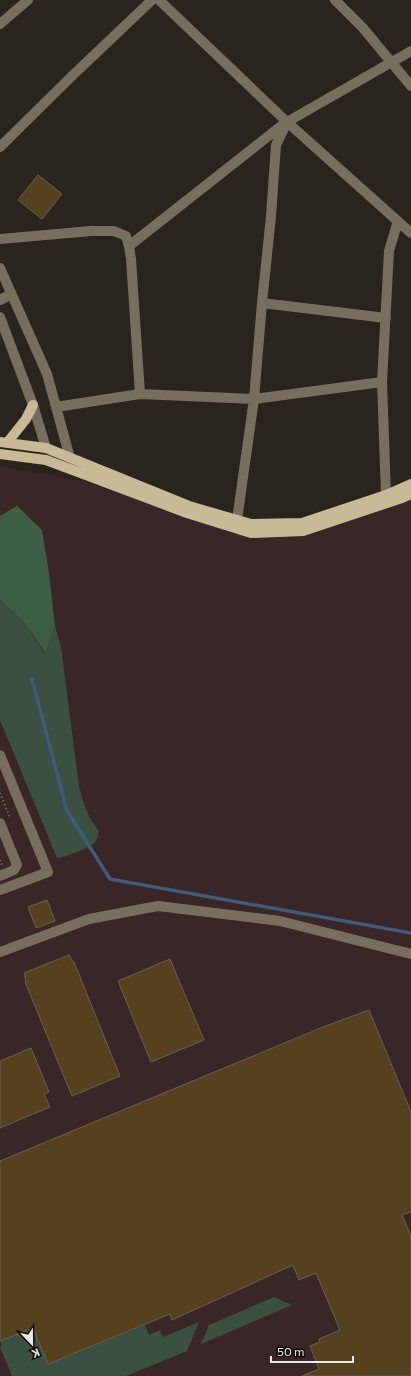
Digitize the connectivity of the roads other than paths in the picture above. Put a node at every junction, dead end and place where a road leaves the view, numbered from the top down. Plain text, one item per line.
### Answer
1 (28, 0) edge
2 (152, 0) edge
3 (159, 0) edge
4 (335, 0) edge
5 (0, 24) edge
6 (411, 51) edge
7 (390, 63) junction
8 (411, 86) edge
9 (287, 122) junction
10 (0, 147) edge
11 (406, 226) edge
12 (0, 239) edge
13 (129, 246) junction
14 (0, 268) edge
15 (12, 294) junction
16 (0, 300) edge
17 (262, 303) junction
18 (0, 316) edge
19 (386, 318) junction
20 (382, 382) junction
21 (140, 394) junction
22 (254, 398) junction
23 (33, 405) junction
24 (56, 407) junction
25 (3, 442) edge
26 (46, 448) junction
27 (0, 454) edge
28 (70, 458) junction
29 (411, 484) edge
30 (411, 494) edge
31 (386, 495) junction
32 (237, 520) junction
33 (0, 755) edge
34 (0, 823) edge
35 (17, 866) junction
36 (1, 875) edge
37 (23, 881) junction
38 (3, 889) edge
39 (0, 952) edge
40 (411, 954) edge

1 - 5 street
2 - 10 street
3 - 9 street
4 - 7 street
6 - 7 street
7 - 8 street
7 - 9 street
9 - 11 street
9 - 13 street
9 - 17 street
11 - 19 street
12 - 13 street
13 - 21 street
14 - 15 street
15 - 16 street
15 - 24 street
17 - 19 street
17 - 22 street
18 - 23 street
19 - 20 street
20 - 22 street
20 - 31 street
21 - 22 street
21 - 24 street
22 - 32 street
23 - 25 main road
23 - 26 street
24 - 28 street
25 - 26 main road
26 - 28 main road
27 - 30 main road
28 - 32 main road
29 - 31 main road
31 - 32 main road
33 - 37 street
34 - 35 street
35 - 36 street
35 - 37 street
36 - 38 street
37 - 38 street
39 - 40 street

